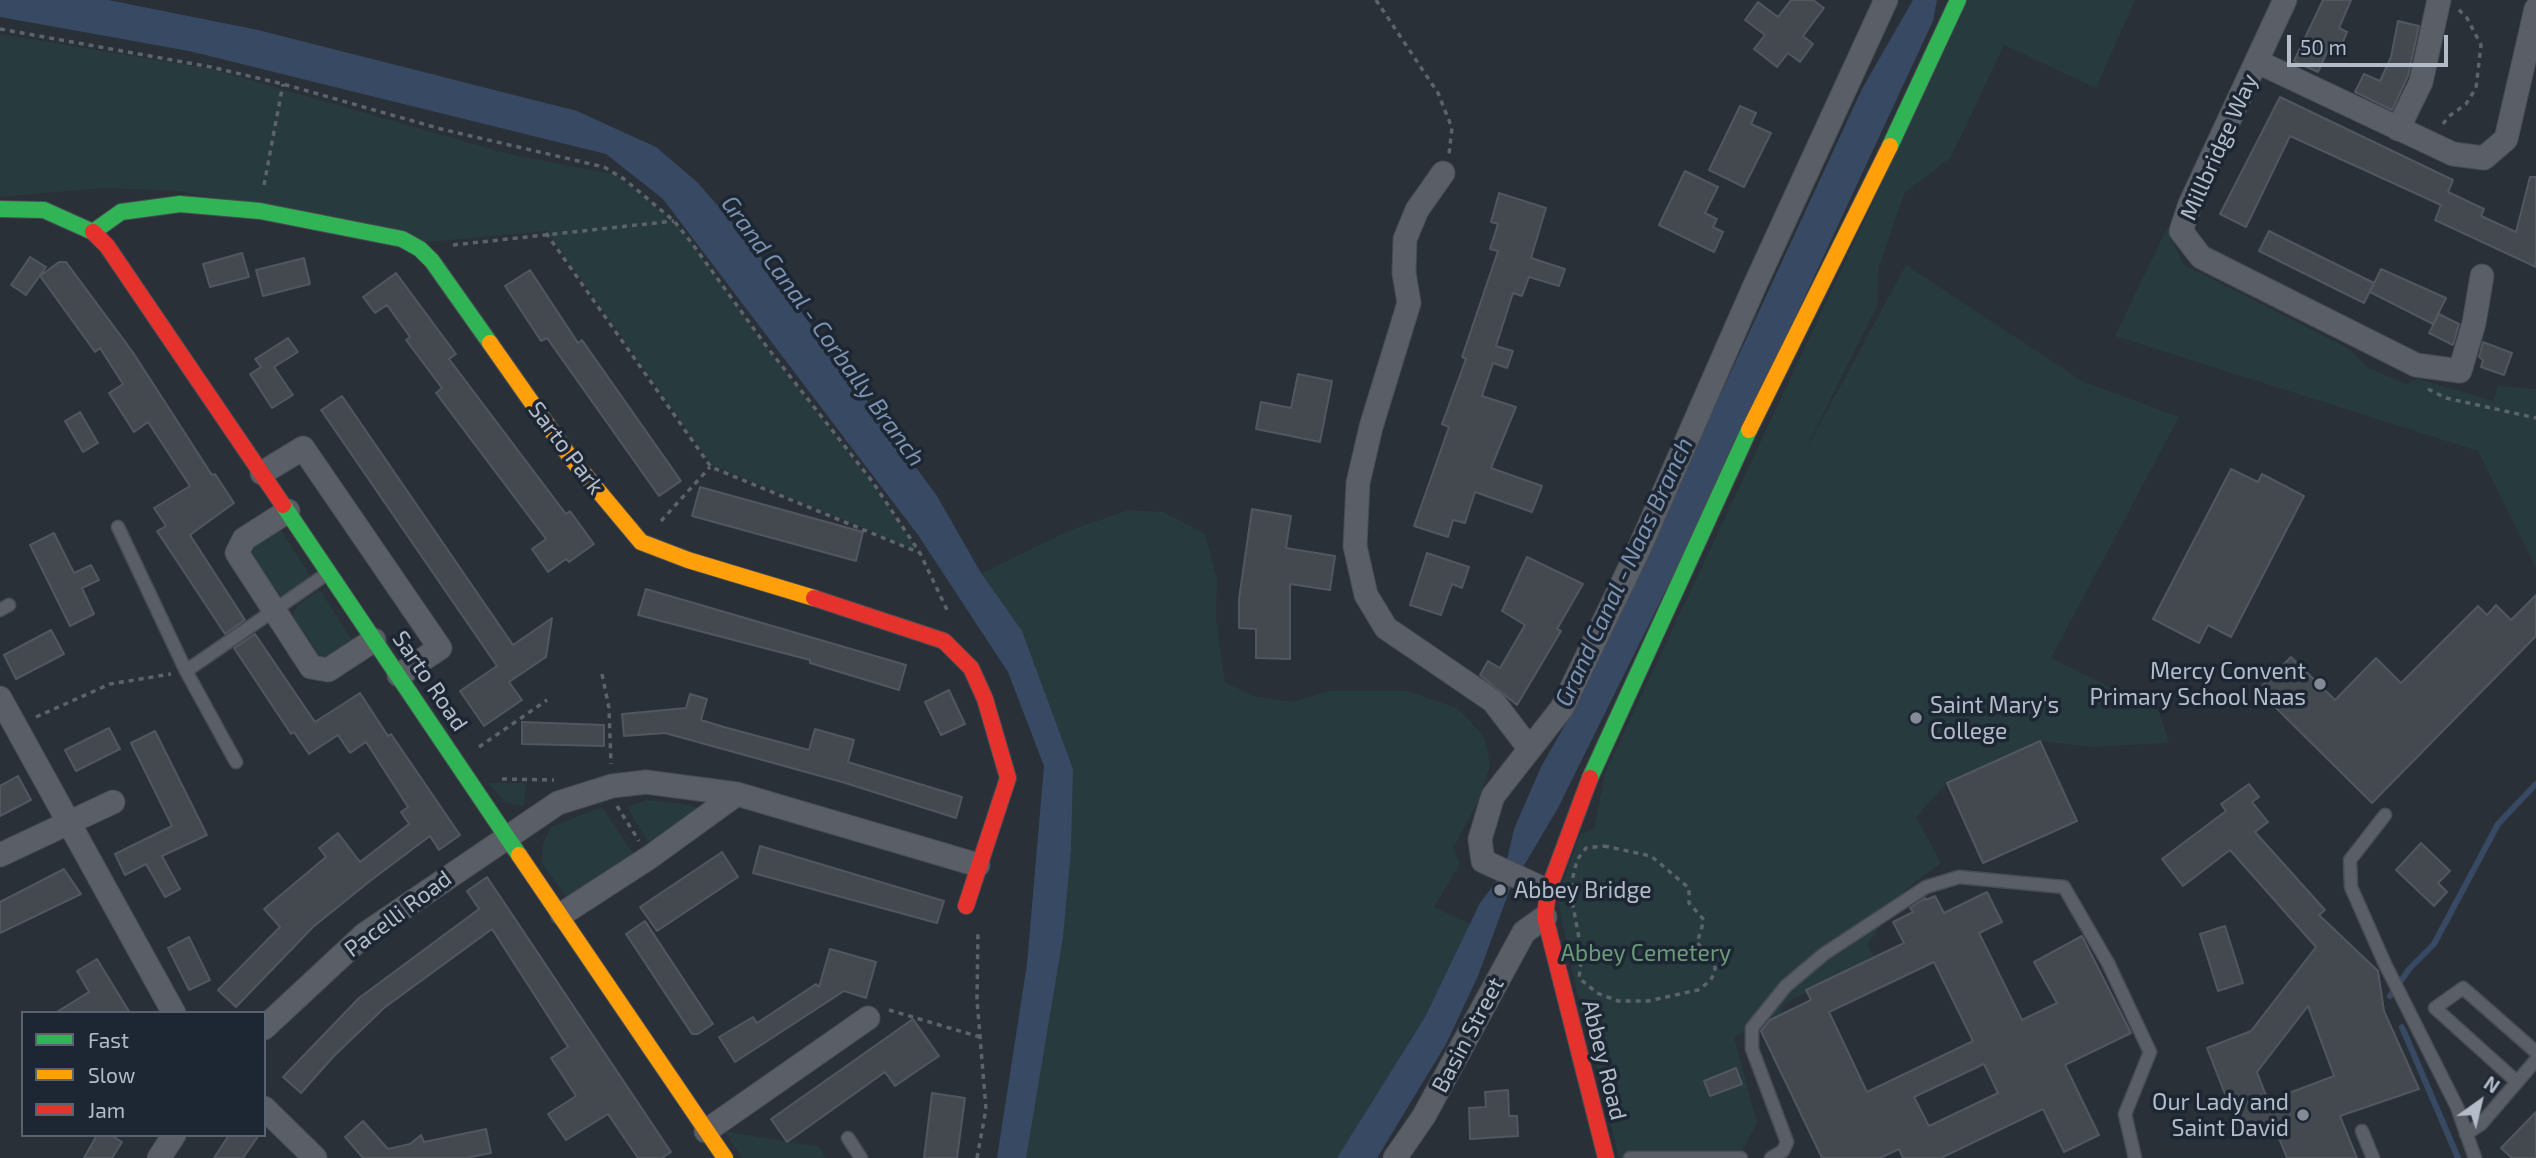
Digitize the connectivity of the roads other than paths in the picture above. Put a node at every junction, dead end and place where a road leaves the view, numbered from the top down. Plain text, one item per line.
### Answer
1 (1886, 0) edge
2 (1958, 0) edge
3 (2285, 0) edge
4 (2439, 0) edge
5 (2535, 17) edge
6 (2258, 62) junction
7 (2398, 129) junction
8 (1443, 173) road end
9 (0, 209) edge
10 (93, 232) junction
11 (2482, 276) dead end
12 (262, 473) junction
13 (288, 511) junction
14 (118, 527) dead end
15 (328, 573) junction
16 (274, 610) junction
17 (374, 640) junction
18 (186, 671) junction
19 (399, 675) junction
20 (0, 698) edge
21 (1529, 748) junction
22 (236, 762) dead end
23 (737, 794) junction
24 (113, 802) dead end
25 (2385, 816) dead end
26 (70, 824) junction
27 (507, 835) junction
28 (0, 855) edge
29 (978, 865) junction
30 (1540, 888) junction
31 (965, 906) dead end
32 (562, 914) junction
33 (1545, 917) junction
34 (173, 1011) edge
35 (868, 1017) road end
36 (266, 1026) edge
37 (2536, 1052) edge
38 (2536, 1060) edge
39 (2516, 1081) junction
40 (266, 1110) edge
41 (706, 1130) junction
42 (2362, 1131) dead end
43 (2466, 1134) junction
44 (173, 1137) edge
45 (848, 1138) dead end
46 (159, 1158) edge
47 (315, 1158) edge
48 (725, 1158) edge
49 (861, 1158) edge
50 (1395, 1158) edge
51 (1606, 1158) edge
52 (1630, 1158) edge
53 (1741, 1158) edge
54 (1771, 1158) edge
55 (2135, 1158) edge
56 (2373, 1158) edge
57 (2475, 1158) edge

1 - 21 street
2 - 30 street, Abbey Road
3 - 6 street, Millbridge Way
4 - 7 street
5 - 7 street
6 - 7 street
6 - 11 street, Millbridge Way
8 - 21 street
9 - 10 street
10 - 12 street, Sarto Road
10 - 29 street, Sarto Park
12 - 13 street, Sarto Road
12 - 19 street
13 - 15 street, Sarto Road
13 - 16 street
14 - 18 lane
15 - 16 lane
15 - 17 street, Sarto Road
16 - 17 street
16 - 18 lane
17 - 19 street, Sarto Road
18 - 22 lane
19 - 27 street, Sarto Road
20 - 26 street
21 - 30 street
23 - 27 street
23 - 29 street
23 - 32 street
24 - 26 street
25 - 43 lane
26 - 28 street
26 - 34 street
27 - 32 street, Sarto Road
27 - 36 street, Pacelli Road
29 - 31 street, Sarto Park
30 - 33 street, Abbey Road
32 - 41 street, Sarto Road
33 - 50 street, Basin Street
33 - 51 street, Abbey Road
35 - 41 street
37 - 39 lane
38 - 39 lane
39 - 43 lane
40 - 47 street
41 - 48 street, Sarto Road
42 - 56 lane
43 - 57 lane
44 - 46 street
45 - 49 lane
52 - 53 lane
54 - 55 lane

